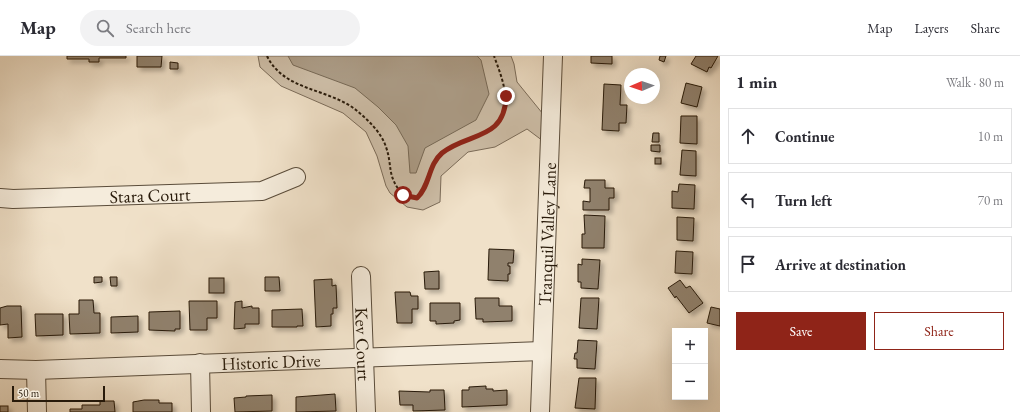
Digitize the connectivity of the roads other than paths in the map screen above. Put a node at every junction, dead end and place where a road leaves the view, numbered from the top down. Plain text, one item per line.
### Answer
1 (553, 56) edge
2 (296, 177) dead end
3 (0, 198) edge
4 (361, 276) dead end
5 (542, 351) junction
6 (364, 357) junction
7 (200, 363) junction
8 (0, 369) edge
9 (36, 370) junction
10 (37, 412) edge
11 (201, 412) edge
12 (366, 412) edge
13 (540, 412) edge

1 - 5 street, Tranquil Valley Lane
2 - 3 street, Stara Court
4 - 6 street, Kev Court
5 - 6 street, Historic Drive
5 - 13 street, Tranquil Valley Lane
6 - 7 street, Historic Drive
6 - 12 street, Kev Court
7 - 9 street, Historic Drive
7 - 11 street
8 - 9 street, Historic Drive
9 - 10 street

